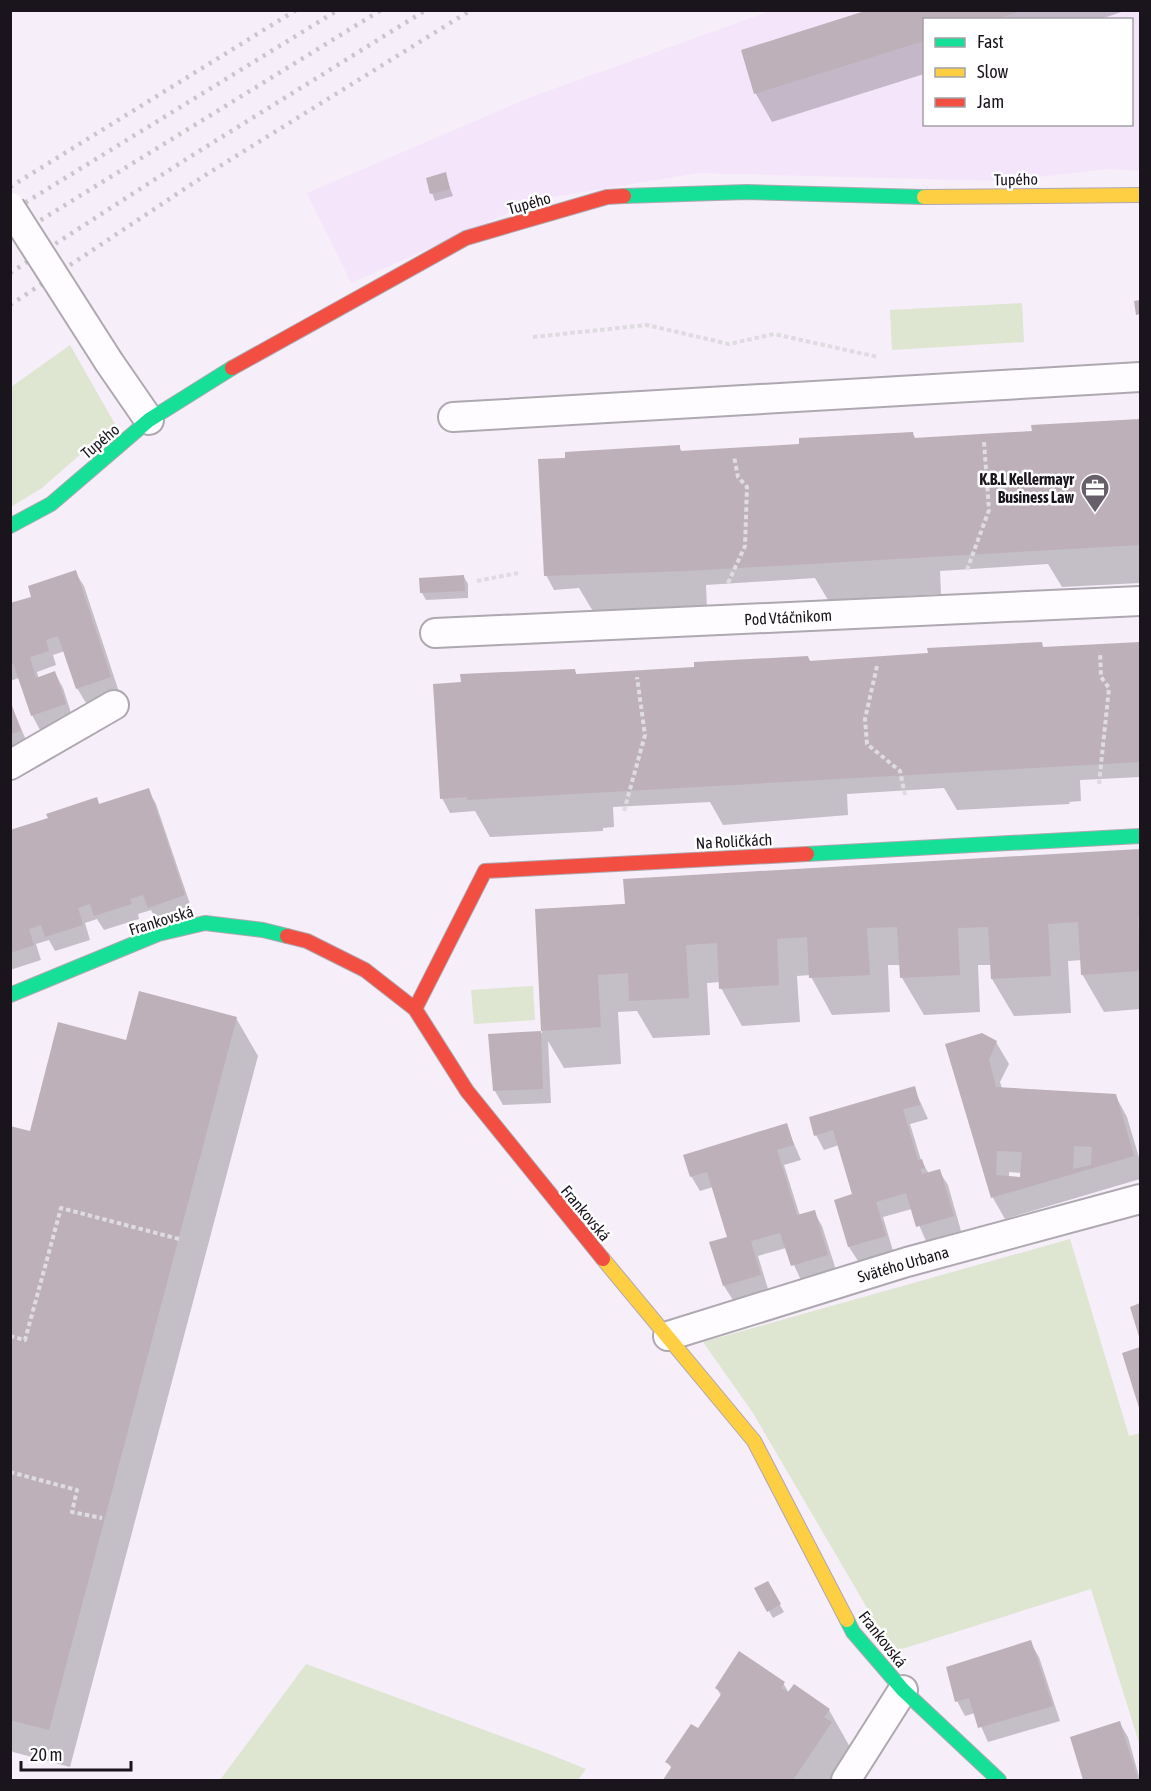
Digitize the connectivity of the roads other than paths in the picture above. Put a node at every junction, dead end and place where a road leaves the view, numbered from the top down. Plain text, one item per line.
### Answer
1 (1140, 195) edge
2 (10, 207) edge
3 (1140, 377) edge
4 (453, 417) dead end
5 (149, 420) junction
6 (10, 526) edge
7 (1140, 601) edge
8 (435, 633) dead end
9 (114, 705) dead end
10 (10, 765) edge
11 (1140, 836) edge
12 (10, 995) edge
13 (415, 1009) junction
14 (1140, 1199) edge
15 (668, 1336) junction
16 (903, 1690) junction
17 (846, 1780) edge
18 (999, 1780) edge

1 - 5 street, Tupého
2 - 5 street, bridge
3 - 4 street
5 - 6 street, Tupého
7 - 8 street, Pod Vtáčnikom
9 - 10 street
11 - 13 street, Na Roličkách
12 - 13 street, Frankovská
13 - 15 street, Frankovská
14 - 15 street, Svätého Urbana
15 - 16 street, Frankovská
16 - 17 street
16 - 18 street, Frankovská

